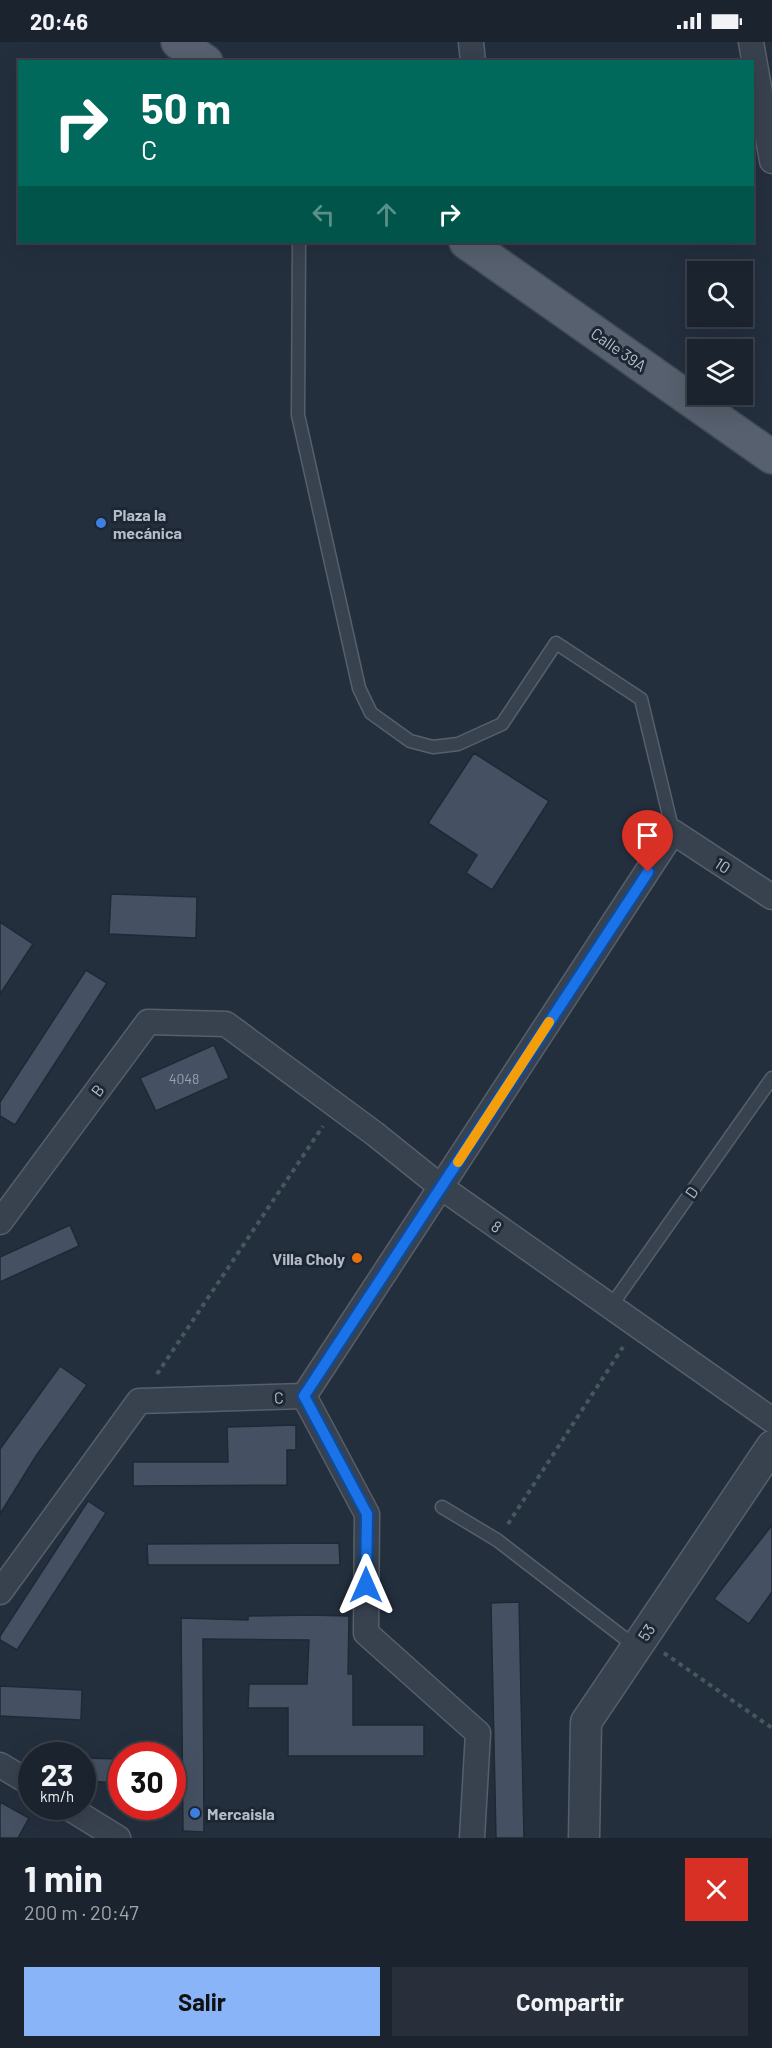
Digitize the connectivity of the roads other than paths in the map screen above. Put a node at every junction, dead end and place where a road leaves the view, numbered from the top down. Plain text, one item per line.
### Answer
1 (178, 42) edge
2 (471, 42) edge
3 (751, 42) edge
4 (203, 60) edge
5 (473, 60) edge
6 (760, 72) edge
7 (772, 161) edge
8 (299, 243) edge
9 (467, 243) edge
10 (772, 457) edge
11 (674, 832) junction
12 (772, 897) edge
13 (226, 1024) joint
14 (772, 1078) edge
15 (441, 1187) junction
16 (0, 1222) edge
17 (611, 1306) junction
18 (304, 1396) junction
19 (772, 1420) edge
20 (772, 1446) edge
21 (442, 1507) dead end
22 (0, 1592) edge
23 (639, 1642) junction
24 (0, 1765) edge
25 (18, 1776) edge
26 (89, 1820) edge
27 (118, 1838) edge
28 (472, 1838) edge
29 (584, 1838) edge

1 - 4 main road
2 - 5 street
3 - 6 street
6 - 7 street
8 - 11 lane
9 - 10 main road, Calle 39A
11 - 12 street, 10
11 - 15 street, C
13 - 15 street, 8
13 - 16 street, B
14 - 17 lane, D
15 - 17 street, 8
15 - 18 street, C
17 - 19 street, 8
18 - 22 street, C
18 - 28 street
20 - 23 street, 53
21 - 23 lane
23 - 29 street, 53
24 - 25 street
26 - 27 street

